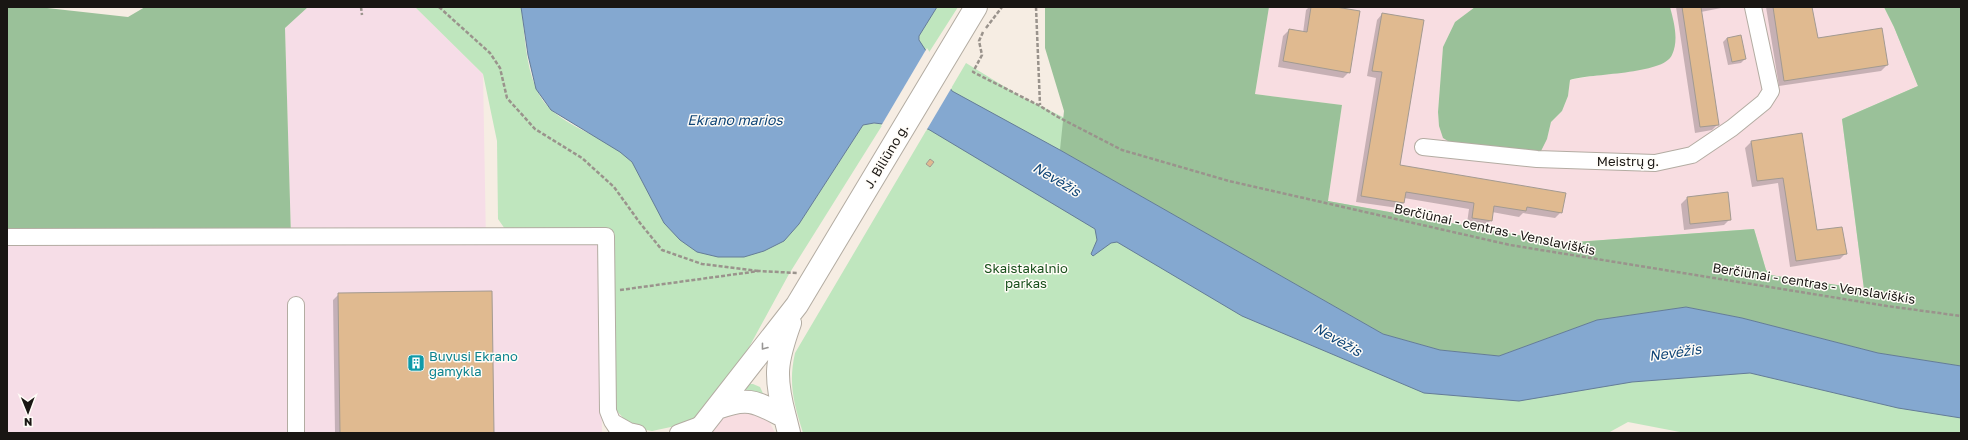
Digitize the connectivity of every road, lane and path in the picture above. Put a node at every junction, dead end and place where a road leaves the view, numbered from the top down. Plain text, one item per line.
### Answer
1 (361, 7) edge
2 (439, 7) edge
3 (976, 7) edge
4 (1002, 7) edge
5 (1036, 7) edge
6 (1753, 7) edge
7 (362, 15) dead end
8 (1040, 106) junction
9 (1423, 147) dead end
10 (7, 237) edge
11 (759, 271) junction
12 (812, 280) junction
13 (606, 291) junction
14 (296, 305) dead end
15 (797, 305) junction
16 (1961, 316) edge
17 (706, 421) edge
18 (787, 425) edge
19 (616, 427) edge
20 (296, 433) edge
21 (638, 433) edge
22 (678, 433) edge

1 - 7 path
2 - 11 path
3 - 12 main road, J. Biliūno g.
4 - 8 path, Berčiūnai - centras - Venslaviškis
5 - 8 path
6 - 9 street, Meistrų g.
8 - 16 path, Berčiūnai - centras - Venslaviškis
10 - 13 street
11 - 12 path
11 - 13 path
12 - 15 main road, J. Biliūno g.
13 - 19 street
14 - 20 street
15 -> 17 main road, J. Biliūno g.
15 - 18 main road, J. Biliūno g.
17 - 18 main road
17 - 22 street
19 - 21 street

